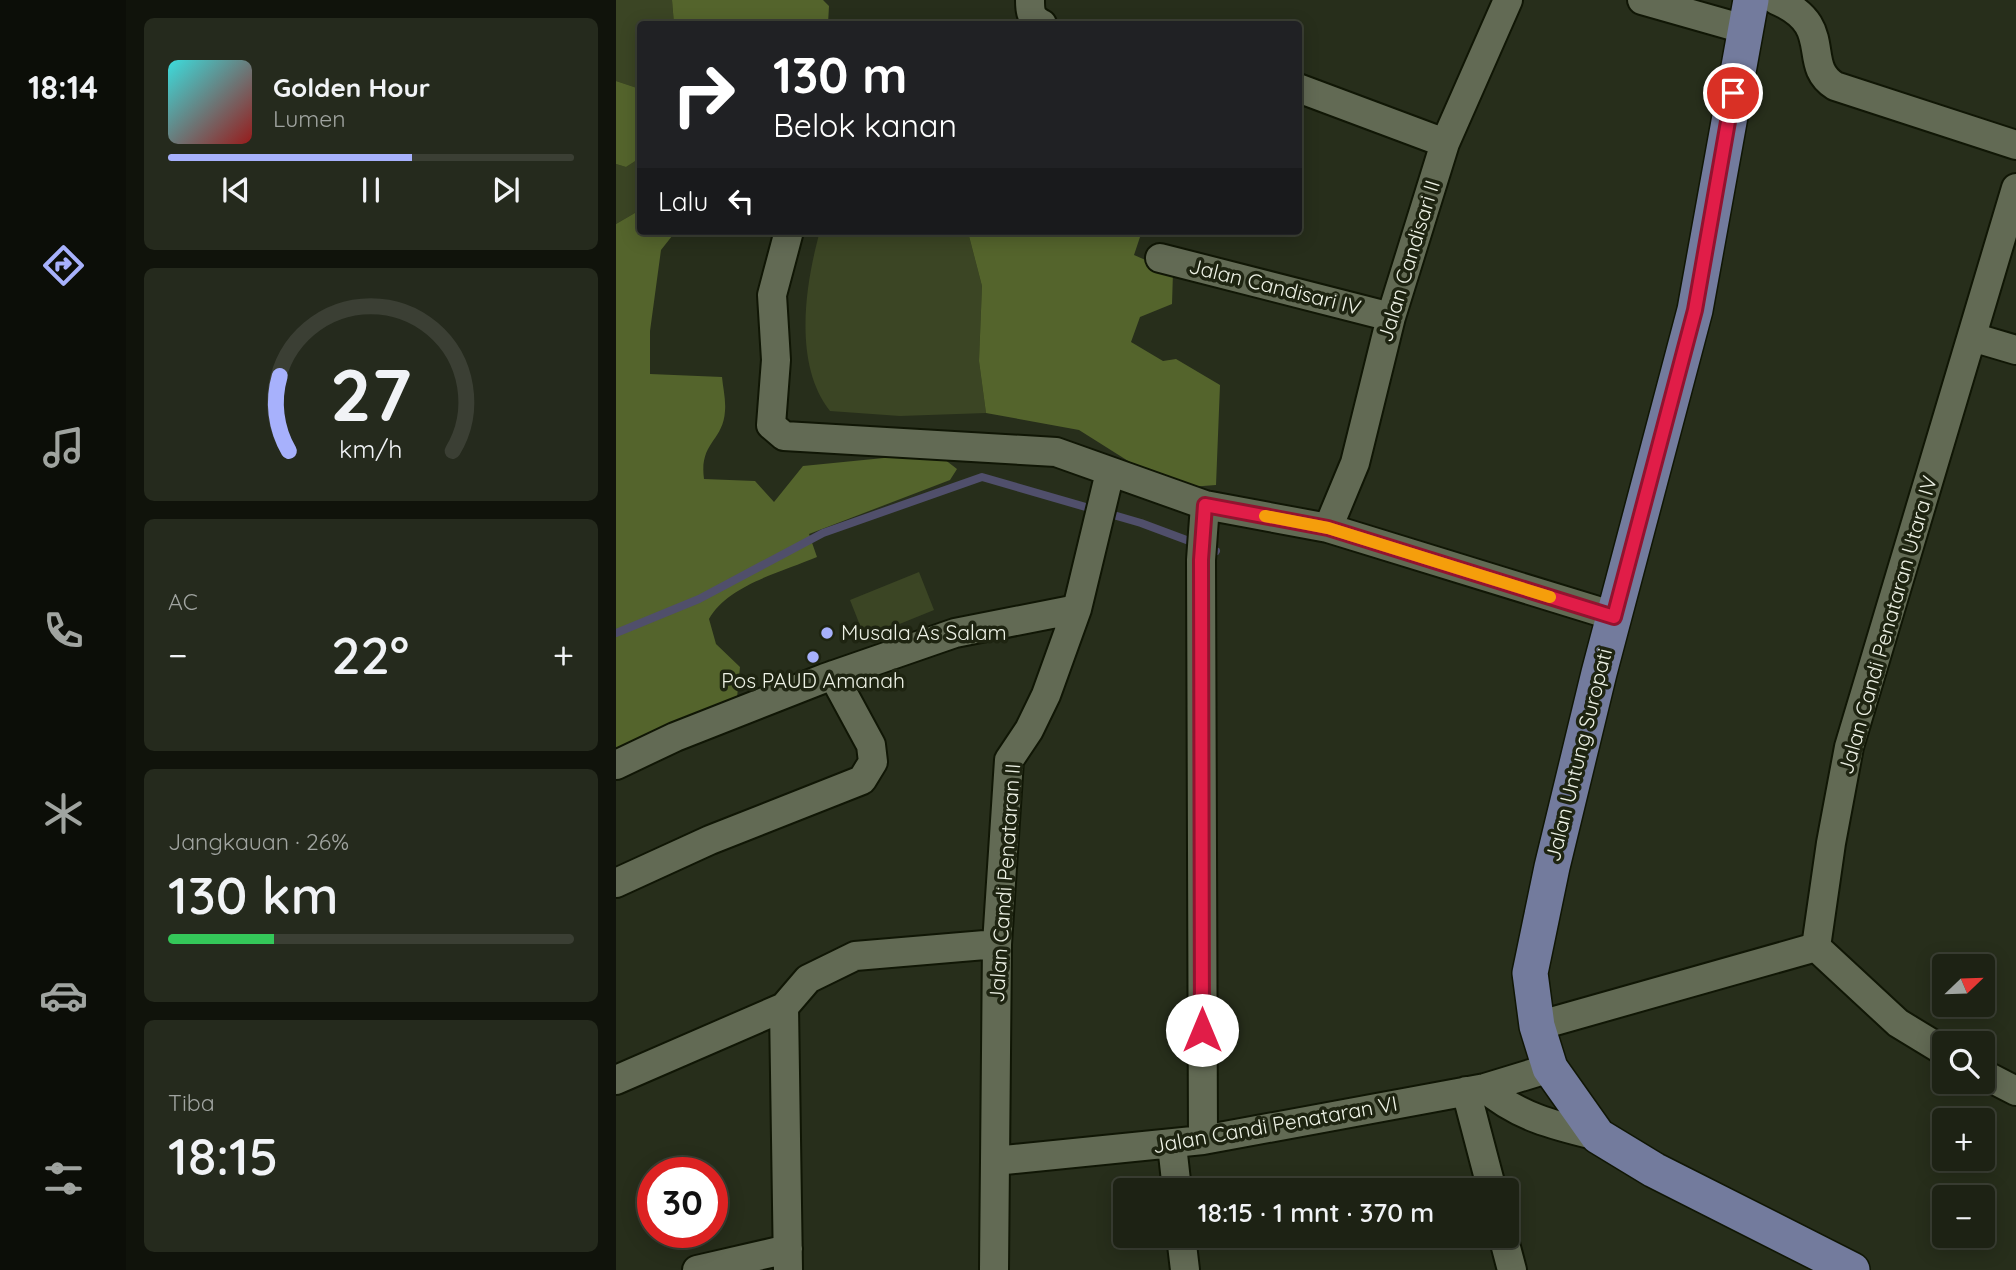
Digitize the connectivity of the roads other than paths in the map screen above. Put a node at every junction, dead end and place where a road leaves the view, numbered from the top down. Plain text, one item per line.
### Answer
1 (1030, 0) edge
2 (1508, 0) edge
3 (1642, 0) edge
4 (1776, 0) edge
5 (1748, 15) edge
6 (1036, 21) edge
7 (1302, 89) edge
8 (1445, 143) junction
9 (2016, 145) edge
10 (2016, 188) edge
11 (788, 235) edge
12 (1160, 258) dead end
13 (1391, 317) junction
14 (1972, 337) junction
15 (2016, 350) edge
16 (1107, 484) junction
17 (1205, 505) junction
18 (1328, 528) junction
19 (1077, 609) junction
20 (1614, 617) junction
21 (833, 675) junction
22 (616, 765) edge
23 (616, 883) edge
24 (997, 944) junction
25 (1816, 947) junction
26 (784, 1007) junction
27 (1537, 1026) junction
28 (1932, 1044) edge
29 (1550, 1068) junction
30 (616, 1080) edge
31 (1995, 1080) edge
32 (1476, 1089) junction
33 (2016, 1091) edge
34 (1598, 1136) junction
35 (1203, 1140) junction
36 (1172, 1145) junction
37 (995, 1161) junction
38 (1176, 1178) edge
39 (1490, 1178) edge
40 (1182, 1248) edge
41 (1506, 1248) edge
42 (788, 1260) edge
43 (697, 1270) edge
44 (994, 1270) edge
45 (1185, 1270) edge
46 (1512, 1270) edge
47 (1852, 1270) edge

1 - 6 street
2 - 8 street, Jalan Candisari II
3 - 5 street
4 - 9 street
5 - 20 main road, Jalan Untung Suropati
7 - 8 street
8 - 13 street, Jalan Candisari II
10 - 14 street, Jalan Candi Penataran Utara IV
11 - 16 street
12 - 13 street, Jalan Candisari IV
13 - 18 street, Jalan Candisari II
14 - 15 street
14 - 25 street, Jalan Candi Penataran Utara IV
16 - 17 street
16 - 19 street, Jalan Candi Penataran II
17 - 18 street
17 - 35 street
18 - 20 street
19 - 21 street
19 - 24 street, Jalan Candi Penataran II
20 - 27 main road, Jalan Untung Suropati
21 - 22 street
21 - 23 street
24 - 26 street
24 - 37 street, Jalan Candi Penataran II
25 - 27 street
25 - 28 street
26 - 30 street
26 - 42 street
27 - 29 main road, Jalan Untung Suropati
29 - 32 street, Jalan Candi Penataran VI
29 - 34 main road, Jalan Untung Suropati
31 - 33 street
32 - 34 street
32 - 35 street, Jalan Candi Penataran VI
32 - 39 street
34 - 47 main road, Jalan Untung Suropati
35 - 36 street, Jalan Candi Penataran VI
36 - 37 street, Jalan Candi Penataran VI
36 - 38 street
37 - 44 street, Jalan Candi Penataran II
40 - 45 street
41 - 46 street
42 - 43 street

